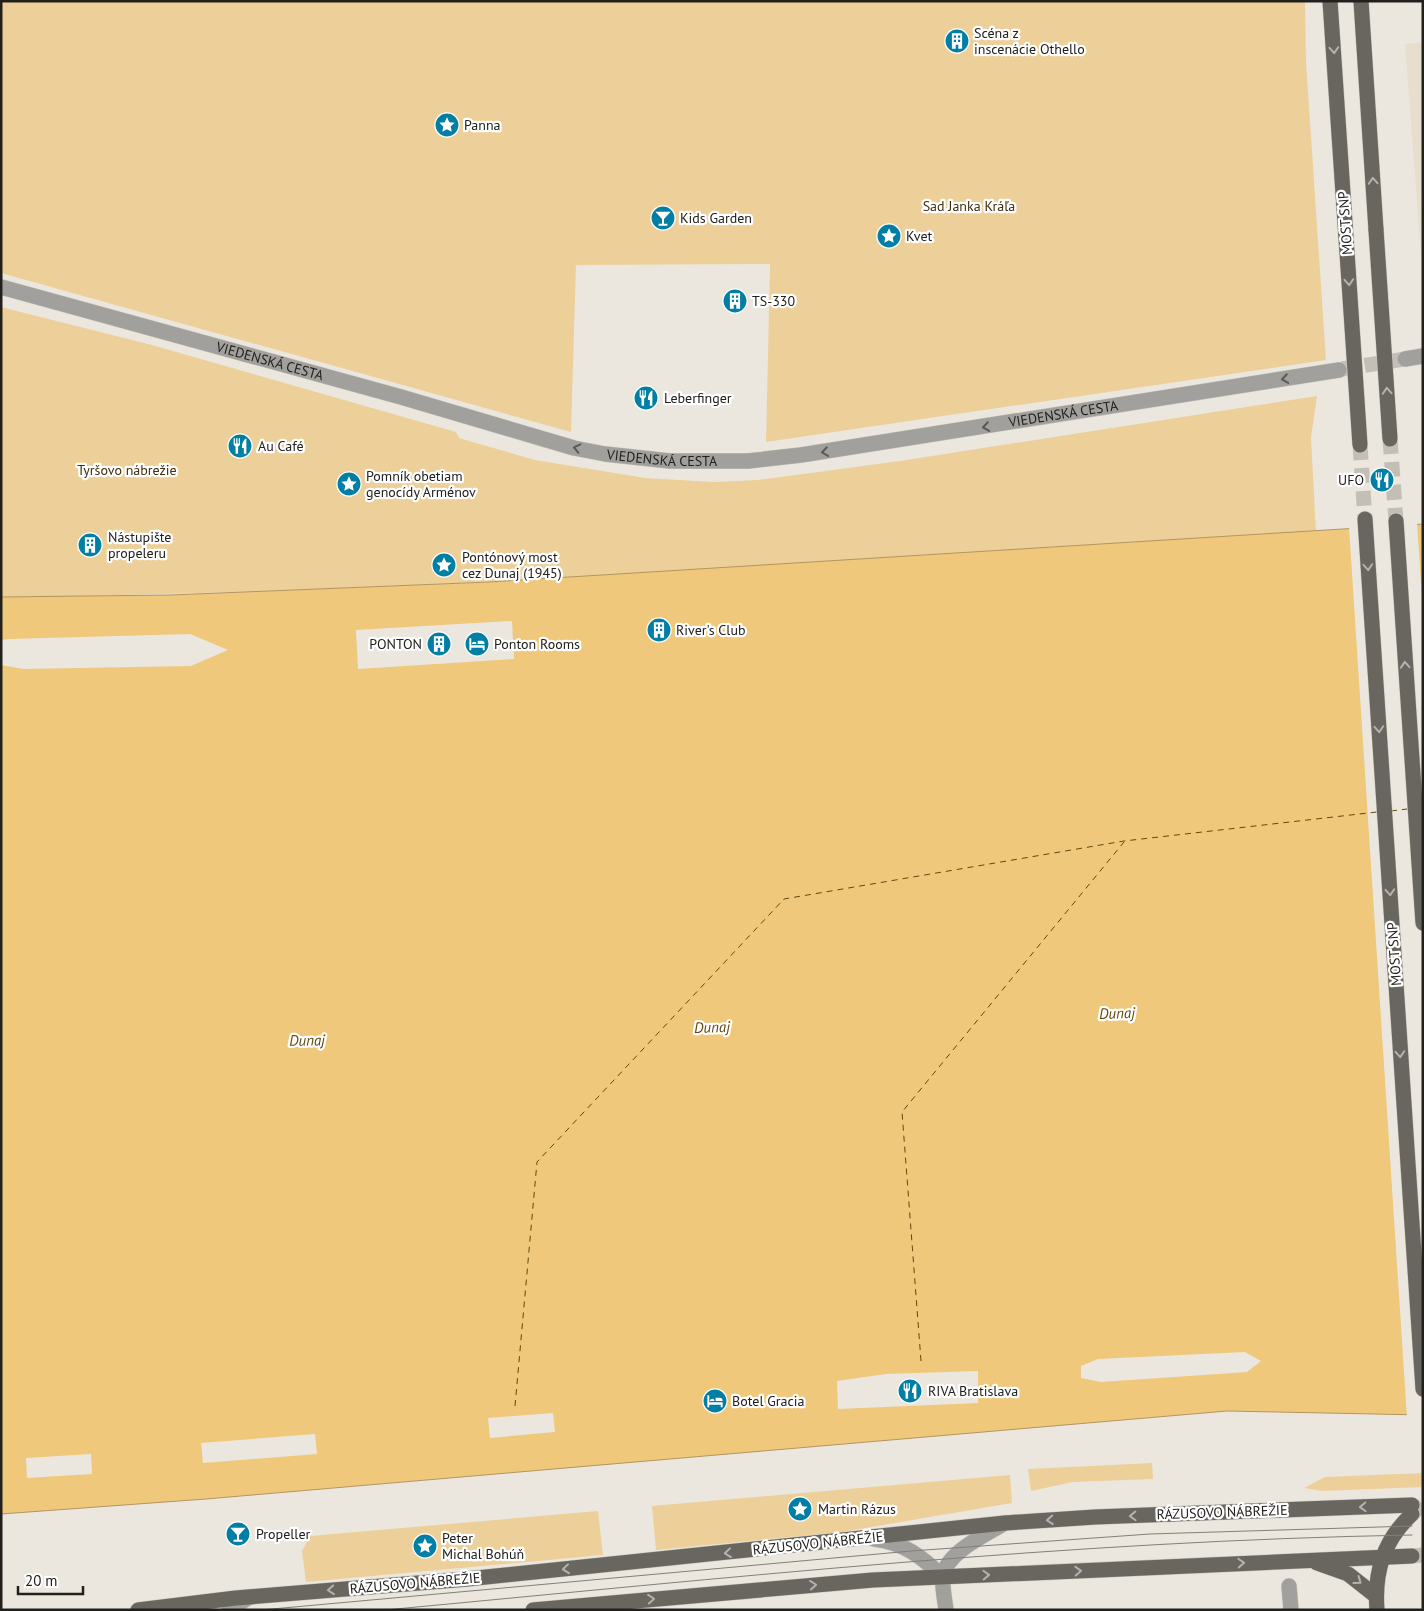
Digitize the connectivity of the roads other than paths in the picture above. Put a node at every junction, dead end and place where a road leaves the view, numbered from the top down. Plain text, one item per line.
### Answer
1 (1330, 1) edge
2 (1361, 1) edge
3 (1, 287) edge
4 (1423, 356) edge
5 (1405, 359) tunnel mouth
6 (1339, 370) tunnel mouth
7 (1390, 439) tunnel mouth
8 (1360, 445) tunnel mouth
9 (1365, 519) tunnel mouth
10 (1396, 520) tunnel mouth
11 (1423, 923) edge
12 (1423, 1389) edge
13 (1006, 1523) junction
14 (866, 1538) junction
15 (1383, 1556) junction
16 (1412, 1556) tunnel mouth
17 (1304, 1560) junction
18 (943, 1577) junction
19 (1290, 1586) dead end
20 (248, 1598) junction
21 (1376, 1603) edge
22 (138, 1610) edge
23 (229, 1610) edge
24 (532, 1610) edge
25 (946, 1610) edge
26 (1292, 1610) edge

1 -> 8 main road, MOST SNP, bridge
7 -> 2 main road, bridge
6 -> 3 street, VIEDENSKÁ CESTA
4 - 5 street
9 -> 12 main road, MOST SNP
11 -> 10 main road
13 - 14 main road, RÁZUSOVO NÁBREŽIE
15 -> 13 main road, RÁZUSOVO NÁBREŽIE
13 - 18 street
14 - 18 street
14 -> 20 main road, RÁZUSOVO NÁBREŽIE
15 - 16 main road
15 - 17 main road
15 - 21 main road
18 -> 17 main road
17 -> 21 main road
24 -> 18 main road
18 - 25 street
19 - 26 street
20 - 22 main road
20 - 23 street, RÁZUSOVO NÁBREŽIE

